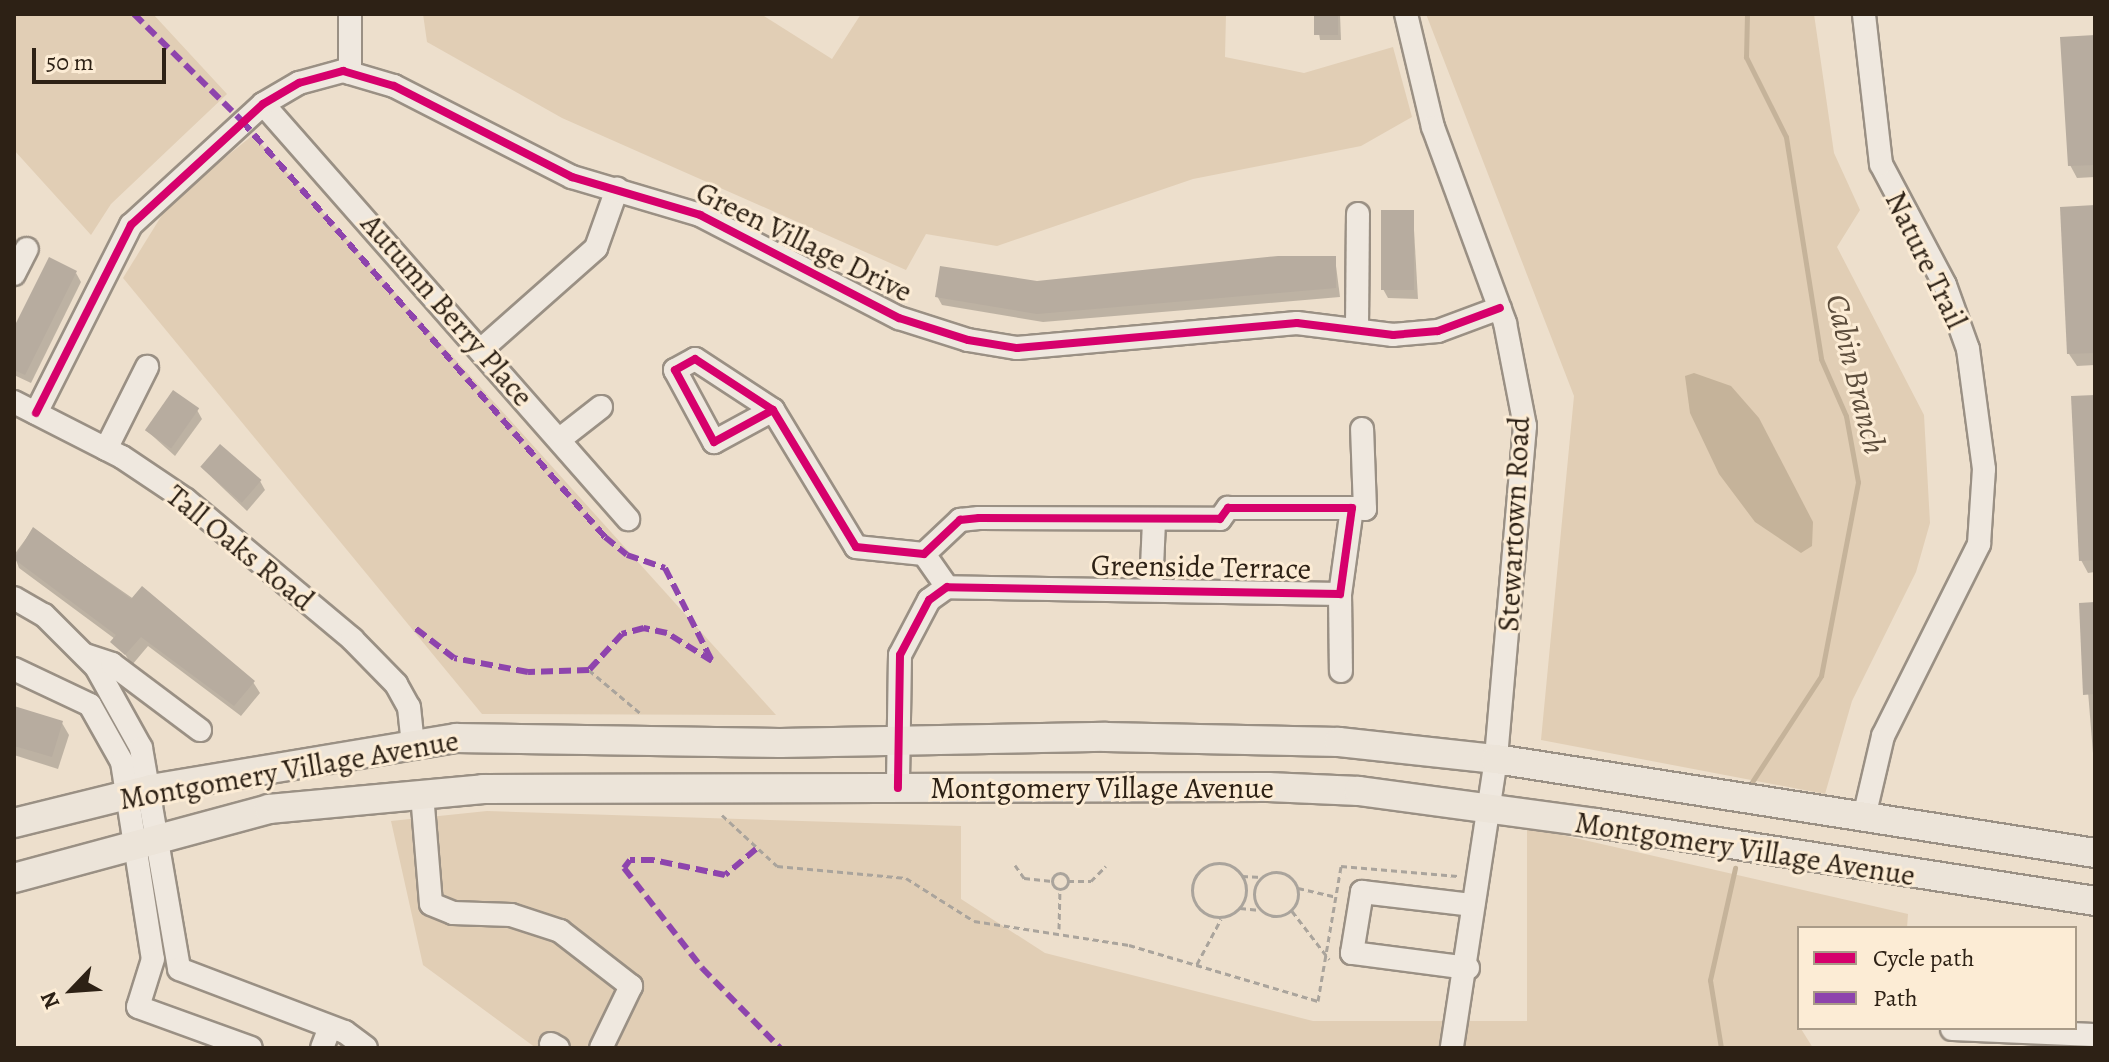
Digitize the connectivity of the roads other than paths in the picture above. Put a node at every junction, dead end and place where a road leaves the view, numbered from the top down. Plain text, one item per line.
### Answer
1 (350, 14) edge
2 (1406, 14) edge
3 (1864, 14) edge
4 (350, 73) junction
5 (263, 104) junction
6 (617, 189) junction
7 (1358, 214) dead end
8 (27, 249) dead end
9 (14, 274) edge
10 (1500, 308) junction
11 (1357, 327) junction
12 (483, 348) junction
13 (147, 367) dead end
14 (14, 402) edge
15 (601, 407) dead end
16 (773, 410) dead end
17 (36, 413) junction
18 (1362, 429) dead end
19 (560, 439) junction
20 (106, 449) junction
21 (1352, 508) junction
22 (628, 519) dead end
23 (1154, 520) junction
24 (924, 554) junction
25 (947, 587) junction
26 (1151, 590) junction
27 (1340, 594) junction
28 (14, 598) edge
29 (85, 655) junction
30 (14, 669) edge
31 (1341, 671) dead end
32 (106, 685) junction
33 (90, 705) junction
34 (200, 730) dead end
35 (898, 740) junction
36 (413, 744) junction
37 (1496, 759) junction
38 (898, 788) junction
39 (138, 792) junction
40 (422, 794) junction
41 (1486, 811) junction
42 (1864, 817) junction
43 (14, 823) edge
44 (148, 837) junction
45 (2095, 853) edge
46 (14, 878) edge
47 (2095, 901) edge
48 (1466, 904) junction
49 (1468, 968) junction
50 (1976, 1030) edge
51 (2095, 1035) edge
52 (326, 1038) edge
53 (251, 1048) edge
54 (366, 1048) edge
55 (601, 1048) edge
56 (1452, 1048) edge

1 - 4 street
2 - 10 street, Stewartown Road
3 - 42 street, Nature Trail
4 - 5 street, Green Village Drive
4 - 6 street, Green Village Drive
5 - 12 street, Autumn Berry Place
5 - 17 street, Green Village Drive
6 - 11 street, Green Village Drive
6 - 12 street
7 - 11 street
8 - 9 street
10 - 11 street, Green Village Drive
10 - 37 street, Stewartown Road
12 - 19 street, Autumn Berry Place
13 - 20 street
14 - 17 street, Tall Oaks Road
15 - 19 street
16 - 24 street
17 - 20 street, Tall Oaks Road
18 - 21 street
19 - 22 street, Autumn Berry Place
20 - 36 street, Tall Oaks Road
21 - 23 street, Greenside Terrace
21 - 27 street, Greenside Terrace
23 - 24 street, Greenside Terrace
23 - 26 street
24 - 25 street
25 - 26 street, Greenside Terrace
25 - 35 street
26 - 27 street, Greenside Terrace
27 - 31 street
28 - 29 street
29 - 32 street
29 - 34 street
30 - 33 street
32 - 33 street
32 - 39 street
33 - 39 street
35 - 36 main road, Montgomery Village Avenue
35 - 37 main road, Montgomery Village Avenue
35 - 38 street
36 - 39 main road, Montgomery Village Avenue
37 - 41 street, Stewartown Road
37 - 42 main road, Montgomery Village Avenue
38 - 40 main road, Montgomery Village Avenue
38 - 41 main road, Montgomery Village Avenue
39 - 43 main road, Montgomery Village Avenue
39 - 44 street
40 - 44 main road, Montgomery Village Avenue
40 - 55 street
41 - 47 main road, Montgomery Village Avenue
41 - 48 street, Stewartown Road
42 - 45 main road, Montgomery Village Avenue
44 - 46 main road, Montgomery Village Avenue
44 - 52 street
44 - 53 street
48 - 49 street, Stewartown Road
48 - 49 street
49 - 56 street, Stewartown Road
50 - 51 street
52 - 54 street

